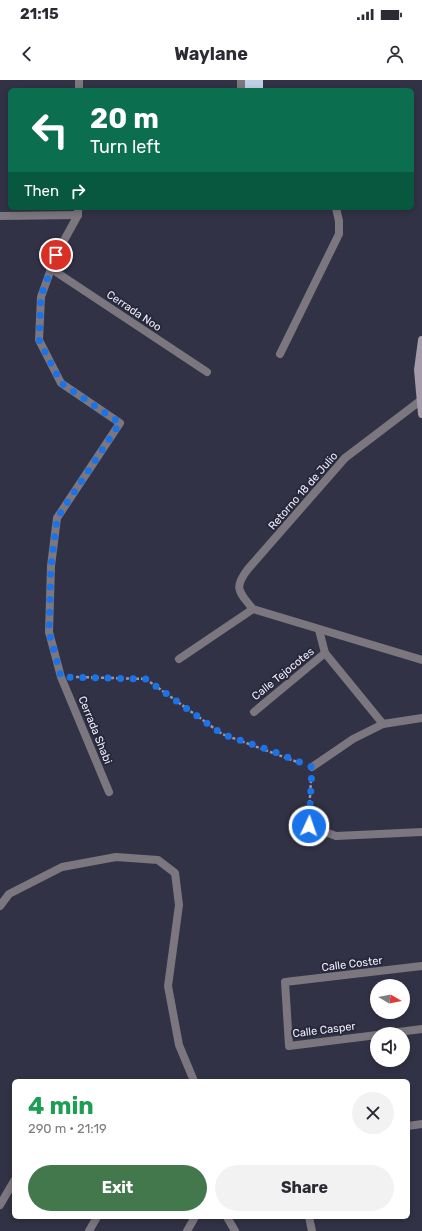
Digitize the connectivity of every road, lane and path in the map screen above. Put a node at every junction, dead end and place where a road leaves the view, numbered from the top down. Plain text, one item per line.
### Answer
1 (336, 210) edge
2 (78, 212) edge
3 (0, 216) edge
4 (50, 268) junction
5 (422, 340) edge
6 (280, 354) dead end
7 (207, 372) dead end
8 (420, 401) junction
9 (422, 414) edge
10 (253, 609) junction
11 (319, 630) junction
12 (326, 653) junction
13 (179, 659) dead end
14 (422, 660) edge
15 (61, 677) junction
16 (254, 712) dead end
17 (422, 718) edge
18 (383, 724) junction
19 (312, 767) junction
20 (109, 792) dead end
21 (309, 826) joint
22 (422, 832) edge
23 (0, 906) edge
24 (422, 966) edge
25 (285, 982) joint
26 (422, 1029) edge
27 (410, 1031) edge
28 (370, 1036) edge
29 (193, 1079) edge
30 (422, 1124) edge
31 (410, 1126) edge
32 (12, 1184) edge
33 (0, 1205) edge
34 (96, 1219) edge
35 (194, 1219) edge
36 (228, 1219) edge
37 (309, 1219) edge
38 (89, 1231) edge
39 (187, 1231) edge
40 (235, 1231) edge
41 (312, 1231) edge

1 - 6 street
2 - 3 street
2 - 4 street, Cerrada Shabi
4 - 7 street, Cerrada Noo
4 - 15 street, Cerrada Shabi
5 - 8 street
8 - 9 street
8 - 10 street, Retorno 18 de Julio
10 - 11 street
10 - 13 street
11 - 12 street
11 - 14 street
12 - 16 street, Calle Tejocotes
12 - 18 street
15 - 19 path
15 - 20 street, Cerrada Shabi
17 - 18 street
18 - 19 street
19 - 21 path
21 - 22 street
23 - 29 street
24 - 25 street, Calle Coster
25 - 28 street, Calle Casper
26 - 27 street
30 - 31 street
32 - 33 street
34 - 38 street
35 - 39 street
36 - 40 street
37 - 41 street

